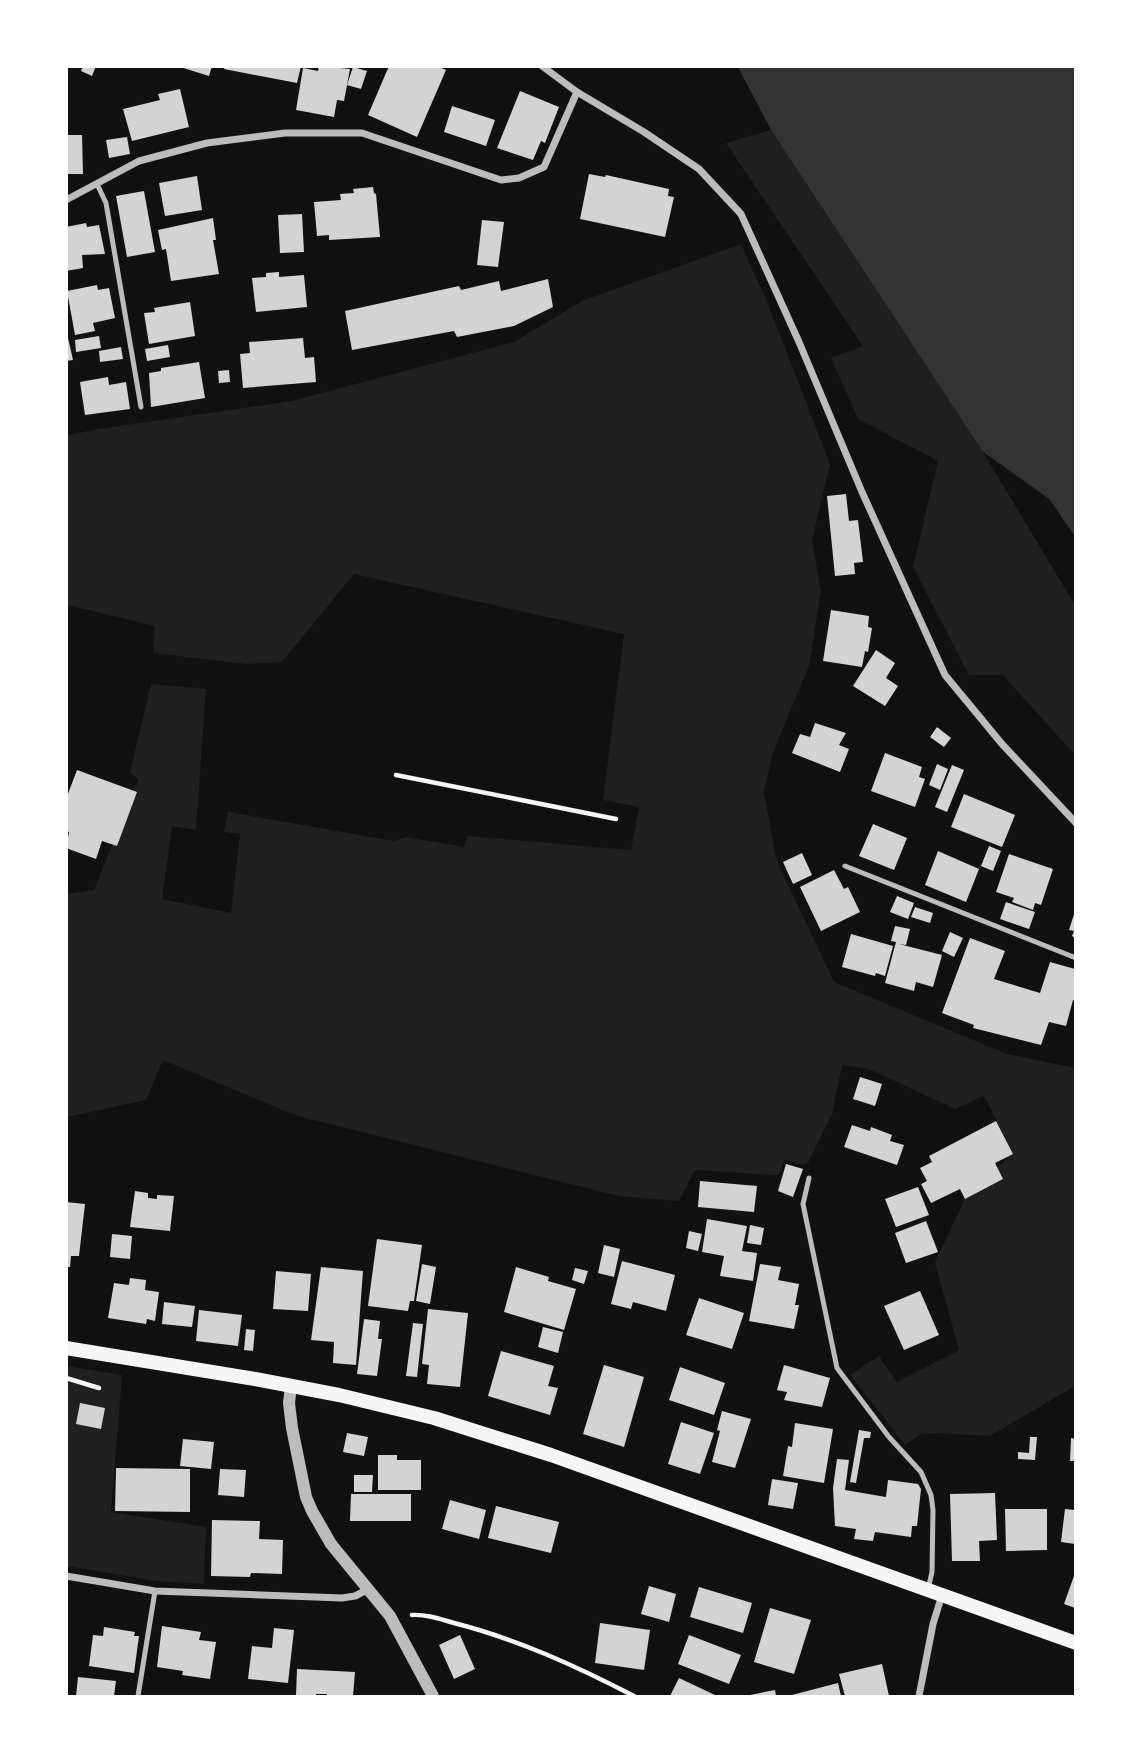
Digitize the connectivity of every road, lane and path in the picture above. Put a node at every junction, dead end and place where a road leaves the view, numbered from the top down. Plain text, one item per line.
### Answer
1 (542, 66) edge
2 (577, 92) junction
3 (97, 184) junction
4 (66, 200) edge
5 (141, 407) dead end
6 (396, 775) dead end
7 (616, 819) dead end
8 (1076, 823) edge
9 (845, 866) dead end
10 (1076, 958) edge
11 (809, 1178) dead end
12 (66, 1348) edge
13 (66, 1378) edge
14 (291, 1386) junction
15 (99, 1388) dead end
16 (66, 1576) edge
17 (369, 1589) junction
18 (155, 1591) junction
19 (935, 1592) junction
20 (390, 1616) junction
21 (1076, 1643) edge
22 (138, 1696) edge
23 (433, 1696) edge
24 (634, 1696) edge
25 (919, 1696) edge

1 - 2 street
2 - 3 street
2 - 8 street
3 - 4 street
3 - 5 lane
6 - 7 path
9 - 10 lane
11 - 19 lane
12 - 14 main road
13 - 15 path
14 - 17 street
14 - 19 main road
16 - 18 street
17 - 18 street
17 - 20 street
18 - 22 lane
19 - 21 main road
19 - 25 street
20 - 23 street
20 - 24 path

